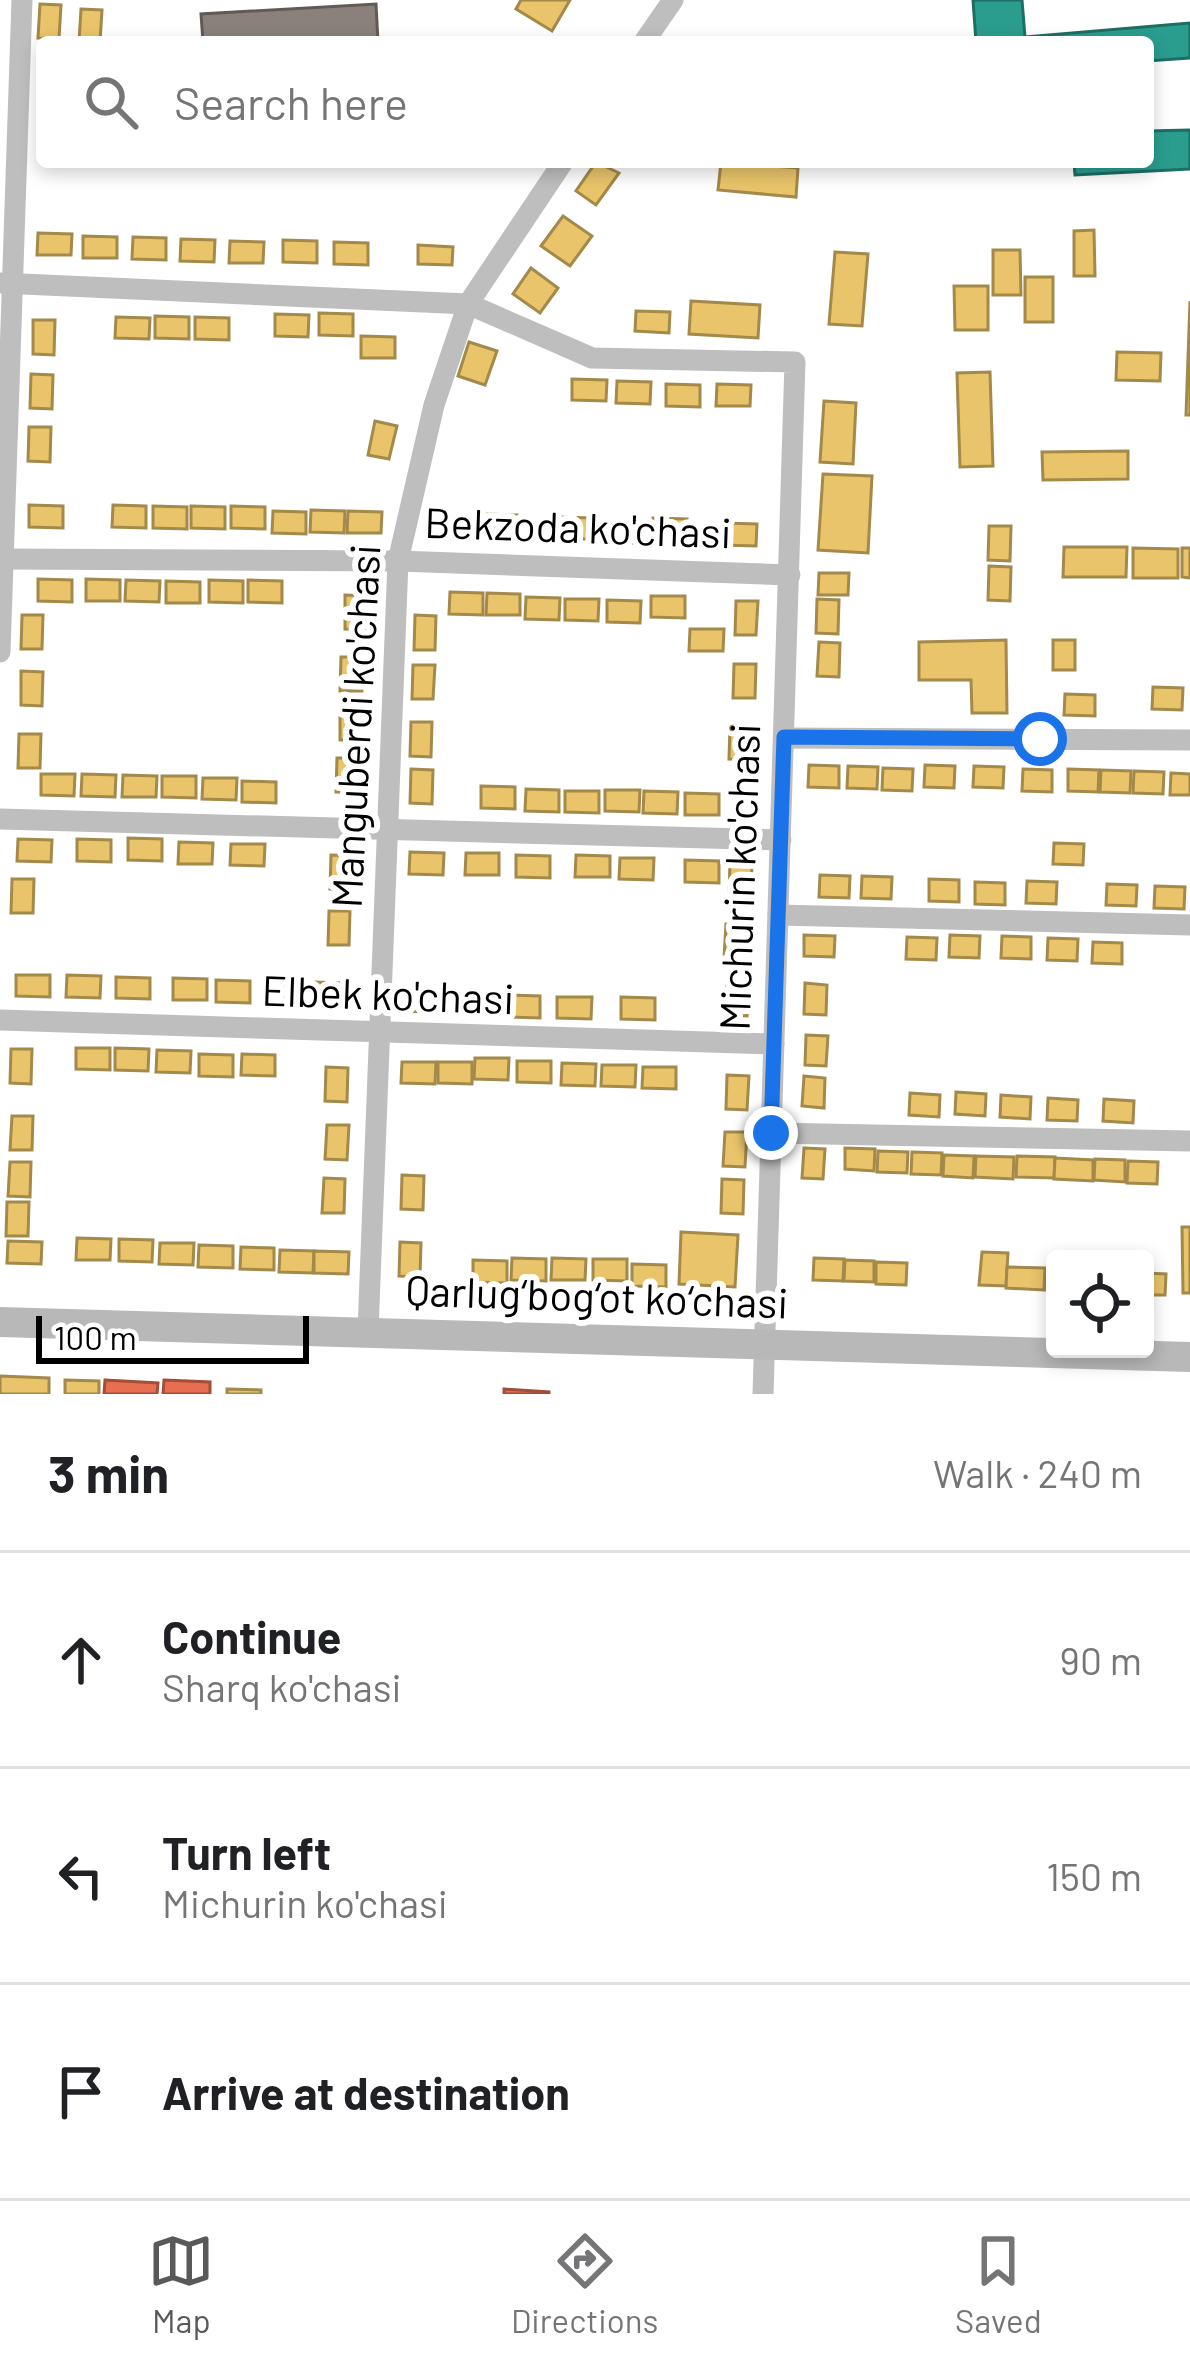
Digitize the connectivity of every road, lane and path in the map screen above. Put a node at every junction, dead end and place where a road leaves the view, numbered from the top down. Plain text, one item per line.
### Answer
1 (22, 0) edge
2 (673, 0) edge
3 (648, 36) edge
4 (10, 61) edge
5 (559, 168) edge
6 (6, 283) edge
7 (468, 304) junction
8 (4, 441) edge
9 (3, 559) junction
10 (398, 561) junction
11 (790, 575) junction
12 (1, 628) edge
13 (0, 652) edge
14 (784, 737) junction
15 (1190, 740) edge
16 (0, 819) edge
17 (388, 827) junction
18 (781, 840) junction
19 (778, 915) junction
20 (1190, 925) edge
21 (0, 1020) edge
22 (380, 1034) junction
23 (774, 1044) junction
24 (771, 1133) junction
25 (1190, 1141) edge
26 (0, 1322) edge
27 (368, 1331) junction
28 (765, 1346) junction
29 (1190, 1357) edge
30 (763, 1394) edge

1 - 4 street
2 - 3 street
4 - 6 street
5 - 7 street, Manguberdi ko'chasi
6 - 7 street
6 - 8 street
7 - 10 street, Manguberdi ko'chasi
7 - 11 street, Michurin ko'chasi
8 - 9 street
9 - 10 street, Bekzoda ko'chasi
9 - 12 street
10 - 11 street, Bekzoda ko'chasi
10 - 17 street, Manguberdi ko'chasi
11 - 14 street, Michurin ko'chasi
12 - 13 street
14 - 15 street
14 - 18 street, Michurin ko'chasi
16 - 17 street
17 - 18 street
17 - 22 street, Manguberdi ko'chasi
18 - 19 street, Michurin ko'chasi
19 - 20 street
19 - 23 street, Michurin ko'chasi
21 - 22 street, Elbek ko'chasi
22 - 23 street, Elbek ko'chasi
22 - 27 street, Manguberdi ko'chasi
23 - 24 street, Michurin ko'chasi
24 - 25 street
24 - 28 street, Michurin ko'chasi
26 - 27 main road, Qarlug‘bog‘ot ko‘chasi
27 - 28 main road, Qarlug‘bog‘ot ko‘chasi
28 - 29 main road, Qarlug‘bog‘ot ko‘chasi
28 - 30 street, Michurin ko'chasi

